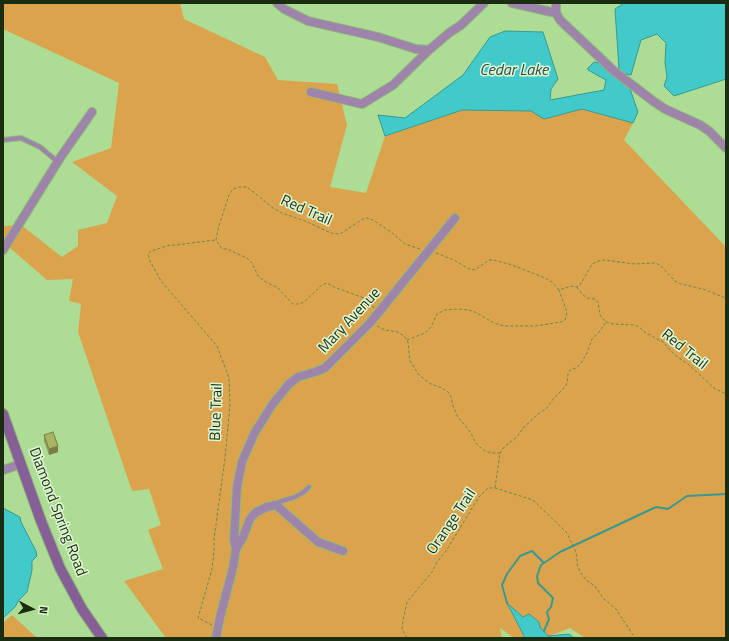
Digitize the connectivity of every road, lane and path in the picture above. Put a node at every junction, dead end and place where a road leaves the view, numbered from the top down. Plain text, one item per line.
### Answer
1 (277, 3) edge
2 (484, 3) edge
3 (512, 3) edge
4 (556, 3) edge
5 (556, 13) junction
6 (429, 50) junction
7 (311, 92) dead end
8 (92, 112) dead end
9 (3, 140) edge
10 (726, 148) edge
11 (58, 162) junction
12 (455, 218) dead end
13 (216, 240) junction
14 (3, 250) edge
15 (429, 252) junction
16 (577, 286) junction
17 (559, 290) junction
18 (726, 298) edge
19 (374, 318) junction
20 (606, 322) junction
21 (407, 340) junction
22 (726, 394) edge
23 (3, 414) edge
24 (500, 453) junction
25 (21, 464) junction
26 (3, 470) edge
27 (309, 487) dead end
28 (495, 488) junction
29 (276, 505) junction
30 (236, 549) junction
31 (343, 551) dead end
32 (217, 634) edge
33 (102, 638) edge
34 (407, 638) edge
35 (635, 638) edge

1 - 6 street
2 - 6 street
3 - 5 street
4 - 5 street
5 - 10 street
6 - 7 street
8 - 11 street
9 - 11 lane
11 - 14 street
12 - 15 street, Mary Avenue
13 - 15 path, Red Trail
13 - 19 path
13 - 32 path, Blue Trail
15 - 17 path, Red Trail
15 - 19 street, Mary Avenue
16 - 17 path
16 - 18 path
16 - 20 path
17 - 21 path
19 - 21 path
19 - 30 street, Mary Avenue
20 - 22 path, Red Trail
20 - 24 path
21 - 24 path
23 - 25 street, Diamond Spring Road
24 - 28 path
25 - 26 street
25 - 33 street, Diamond Spring Road
27 - 29 lane
28 - 34 path, Orange Trail
28 - 35 path, Orange Trail
29 - 30 street
29 - 31 street
30 - 32 street, Mary Avenue

